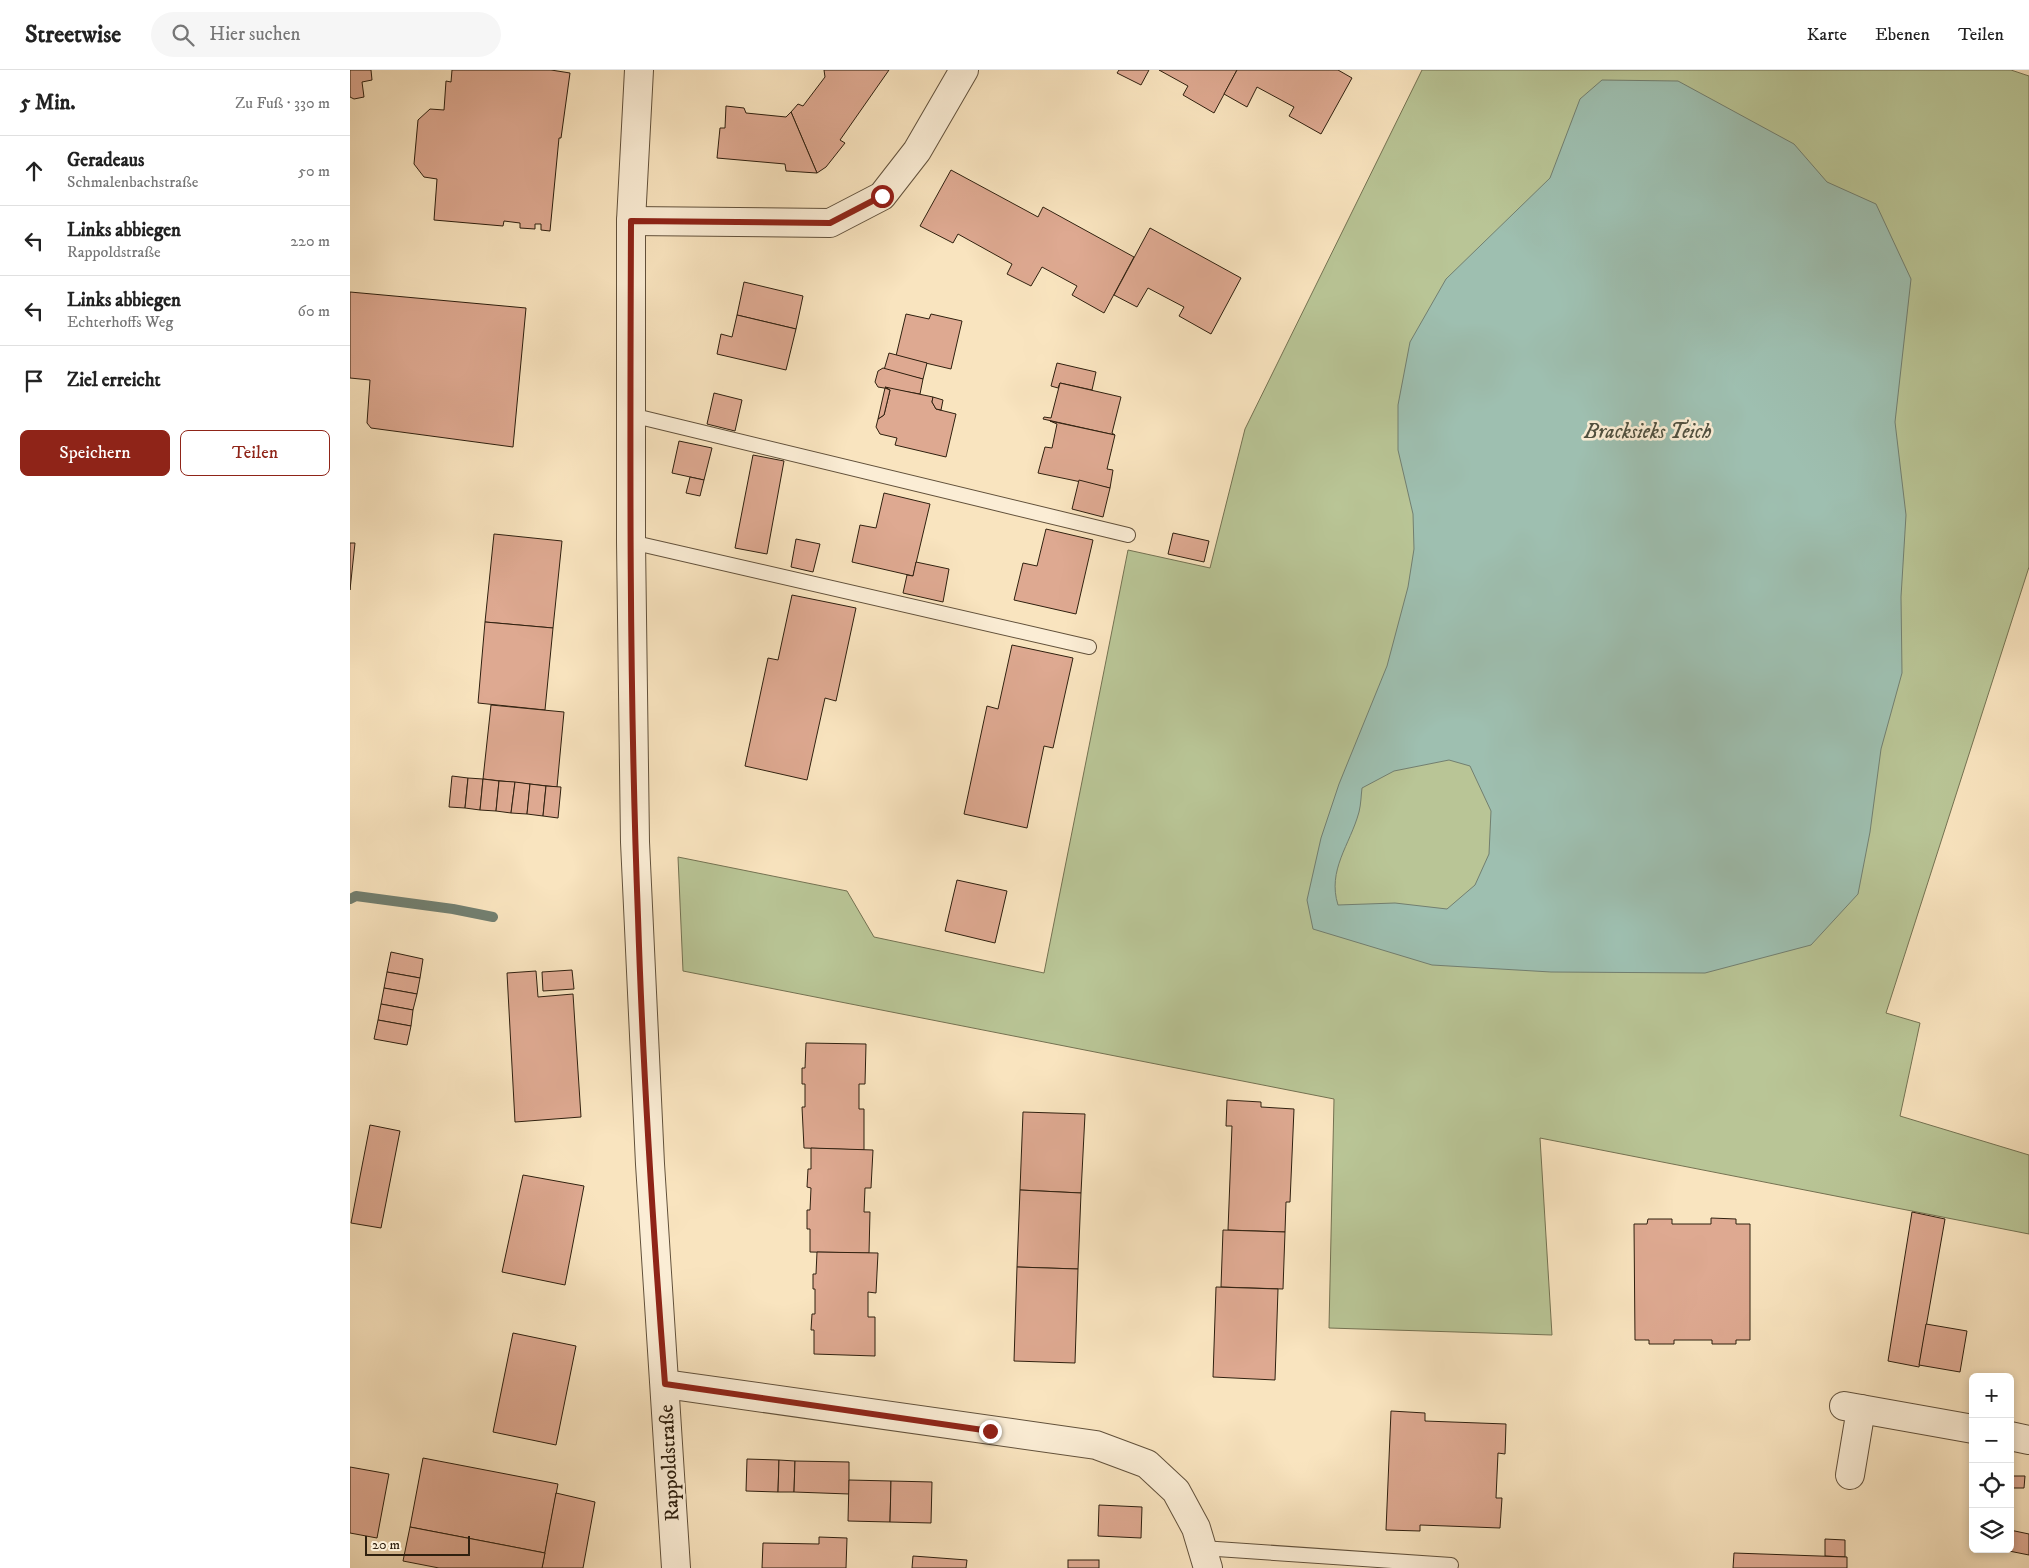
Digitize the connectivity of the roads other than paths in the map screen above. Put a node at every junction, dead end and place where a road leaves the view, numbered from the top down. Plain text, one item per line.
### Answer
1 (639, 70) edge
2 (964, 70) edge
3 (631, 221) junction
4 (630, 415) junction
5 (1128, 535) dead end
6 (631, 542) junction
7 (1089, 647) dead end
8 (665, 1384) junction
9 (1969, 1428) edge
10 (2014, 1437) edge
11 (2029, 1440) edge
12 (1850, 1475) dead end
13 (1205, 1558) edge
14 (1451, 1565) dead end
15 (676, 1568) edge

1 - 3 street, Rappoldstraße
2 - 3 street
3 - 4 street, Rappoldstraße
4 - 5 lane
4 - 6 street, Rappoldstraße
6 - 7 lane
6 - 8 street, Rappoldstraße
8 - 13 street
8 - 15 street, Rappoldstraße
9 - 12 street
10 - 11 street
13 - 14 lane

